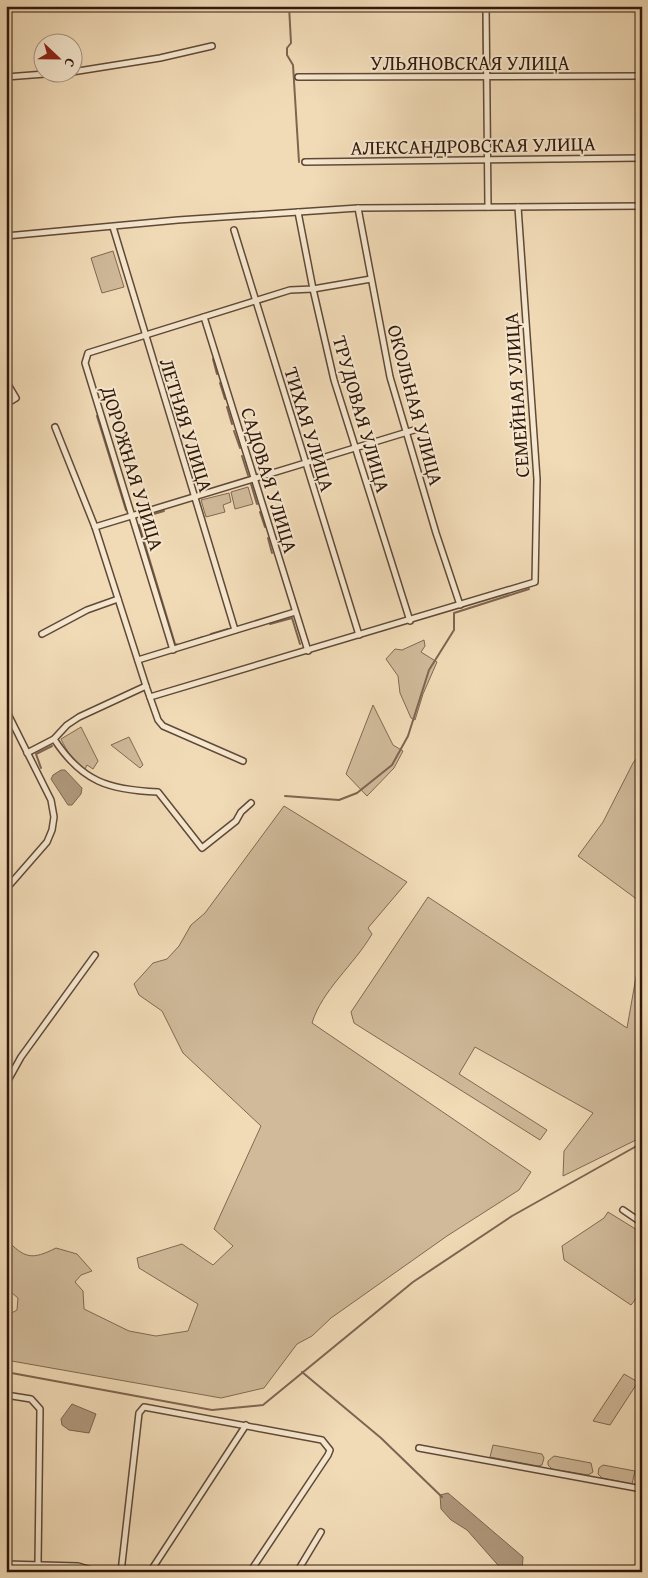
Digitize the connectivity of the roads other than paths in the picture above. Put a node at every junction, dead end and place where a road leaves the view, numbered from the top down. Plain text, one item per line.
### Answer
1 (486, 6) edge
2 (212, 46) dead end
3 (82, 70) edge
4 (32, 75) edge
5 (642, 76) edge
6 (6, 77) edge
7 (298, 77) dead end
8 (486, 77) junction
9 (642, 158) edge
10 (487, 159) junction
11 (305, 162) dead end
12 (642, 206) edge
13 (488, 207) junction
14 (518, 207) junction
15 (358, 208) junction
16 (298, 212) junction
17 (113, 227) junction
18 (234, 230) dead end
19 (6, 236) edge
20 (371, 279) junction
21 (313, 289) junction
22 (255, 302) junction
23 (204, 317) junction
24 (144, 335) junction
25 (6, 381) edge
26 (6, 404) edge
27 (55, 427) dead end
28 (414, 430) dead end
29 (405, 434) junction
30 (355, 449) junction
31 (304, 464) junction
32 (254, 480) junction
33 (194, 497) junction
34 (132, 515) junction
35 (95, 527) junction
36 (118, 599) junction
37 (460, 605) junction
38 (295, 612) junction
39 (410, 621) junction
40 (235, 630) junction
41 (42, 634) dead end
42 (359, 636) junction
43 (173, 650) junction
44 (308, 651) junction
45 (138, 660) junction
46 (146, 686) junction
47 (150, 697) junction
48 (6, 710) edge
49 (54, 739) junction
50 (27, 753) junction
51 (244, 761) dead end
52 (250, 802) dead end
53 (6, 889) edge
54 (95, 955) dead end
55 (6, 1084) edge
56 (623, 1210) dead end
57 (642, 1223) edge
58 (6, 1395) edge
59 (246, 1426) junction
60 (420, 1448) dead end
61 (642, 1489) edge
62 (322, 1532) dead end
63 (6, 1564) edge
64 (38, 1564) junction
65 (77, 1569) edge
66 (98, 1572) edge
67 (121, 1572) edge
68 (150, 1572) edge
69 (250, 1572) edge
70 (297, 1572) edge

1 - 8 street
2 - 3 street
4 - 6 street
5 - 8 street, УЛЬЯНОВСКАЯ УЛИЦА
7 - 8 street, УЛЬЯНОВСКАЯ УЛИЦА
8 - 10 street
9 - 10 street, АЛЕКСАНДРОВСКАЯ УЛИЦА
10 - 11 street, АЛЕКСАНДРОВСКАЯ УЛИЦА
10 - 13 street
12 - 14 street
13 - 14 street
13 - 15 street
14 - 37 street, СЕМЕЙНАЯ УЛИЦА
15 - 16 street
15 - 20 street, ОКОЛЬНАЯ УЛИЦА
16 - 17 street
16 - 21 street, ТРУДОВАЯ УЛИЦА
17 - 19 street
17 - 24 street, ЛЕТНЯЯ УЛИЦА
18 - 22 street, ТИХАЯ УЛИЦА
20 - 21 street
20 - 29 street, ОКОЛЬНАЯ УЛИЦА
21 - 22 street
21 - 30 street, ТРУДОВАЯ УЛИЦА
22 - 23 street
22 - 31 street, ТИХАЯ УЛИЦА
23 - 24 street
23 - 32 street, САДОВАЯ УЛИЦА
24 - 33 street, ЛЕТНЯЯ УЛИЦА
24 - 34 street, ДОРОЖНАЯ УЛИЦА
25 - 26 street
27 - 35 street
28 - 29 street
29 - 30 street
29 - 37 street, ОКОЛЬНАЯ УЛИЦА
30 - 31 street
30 - 39 street, ТРУДОВАЯ УЛИЦА
31 - 32 street
31 - 42 street, ТИХАЯ УЛИЦА
32 - 33 street
32 - 38 street, САДОВАЯ УЛИЦА
33 - 34 street
33 - 40 street, ЛЕТНЯЯ УЛИЦА
34 - 35 street
34 - 43 street, ДОРОЖНАЯ УЛИЦА
35 - 36 street
36 - 41 street
36 - 45 street
37 - 39 street
38 - 40 street
38 - 44 street, САДОВАЯ УЛИЦА
39 - 42 street
40 - 43 street
42 - 44 street
43 - 45 street
44 - 47 street
45 - 46 street
46 - 47 street
46 - 49 street
47 - 51 street
48 - 50 street
49 - 50 street
49 - 52 street
50 - 53 street
54 - 55 street
56 - 57 street
58 - 64 street
59 - 67 street
59 - 68 street
59 - 69 street
60 - 61 street
62 - 70 street
63 - 64 street
64 - 65 street
65 - 66 street

